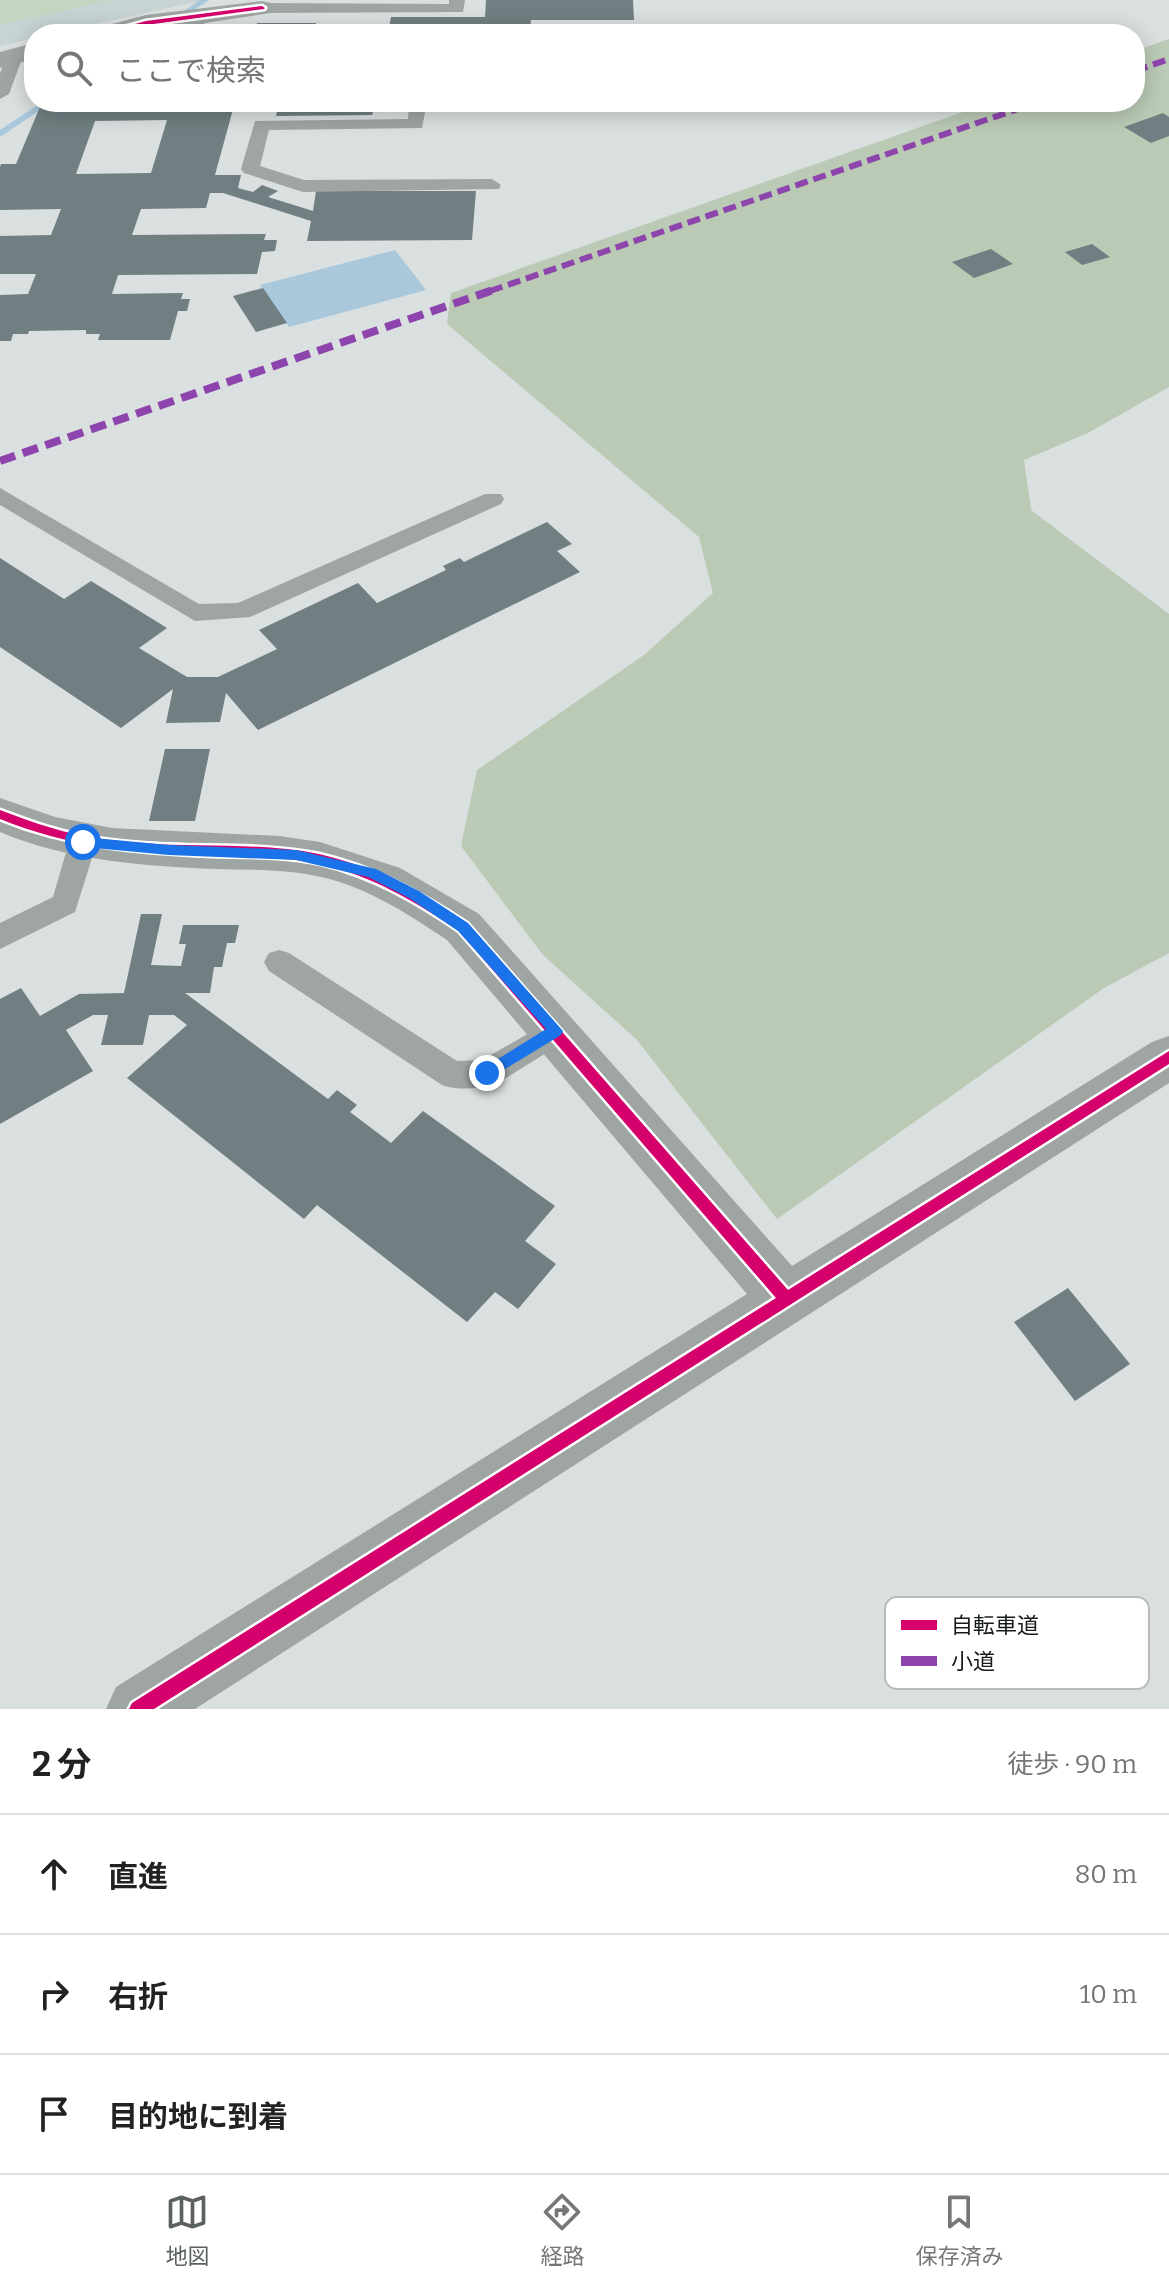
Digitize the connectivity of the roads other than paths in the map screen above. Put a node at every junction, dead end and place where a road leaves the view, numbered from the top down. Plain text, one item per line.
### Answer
1 (457, 0) edge
2 (379, 4) edge
3 (262, 8) joint
4 (142, 24) edge
5 (163, 24) edge
6 (205, 24) edge
7 (16, 55) edge
8 (0, 94) edge
9 (417, 112) edge
10 (492, 185) dead end
11 (0, 495) edge
12 (493, 499) dead end
13 (0, 814) edge
14 (83, 842) junction
15 (0, 937) edge
16 (279, 962) dead end
17 (556, 1031) junction
18 (1169, 1057) edge
19 (787, 1300) junction
20 (138, 1709) edge

1 - 2 lane
2 - 3 lane
3 - 6 street
4 - 5 street
7 - 8 lane
9 - 10 lane
11 - 12 lane
13 - 14 street
14 - 15 lane
14 - 17 street
16 - 17 lane
17 - 19 street
18 - 19 street
19 - 20 street

